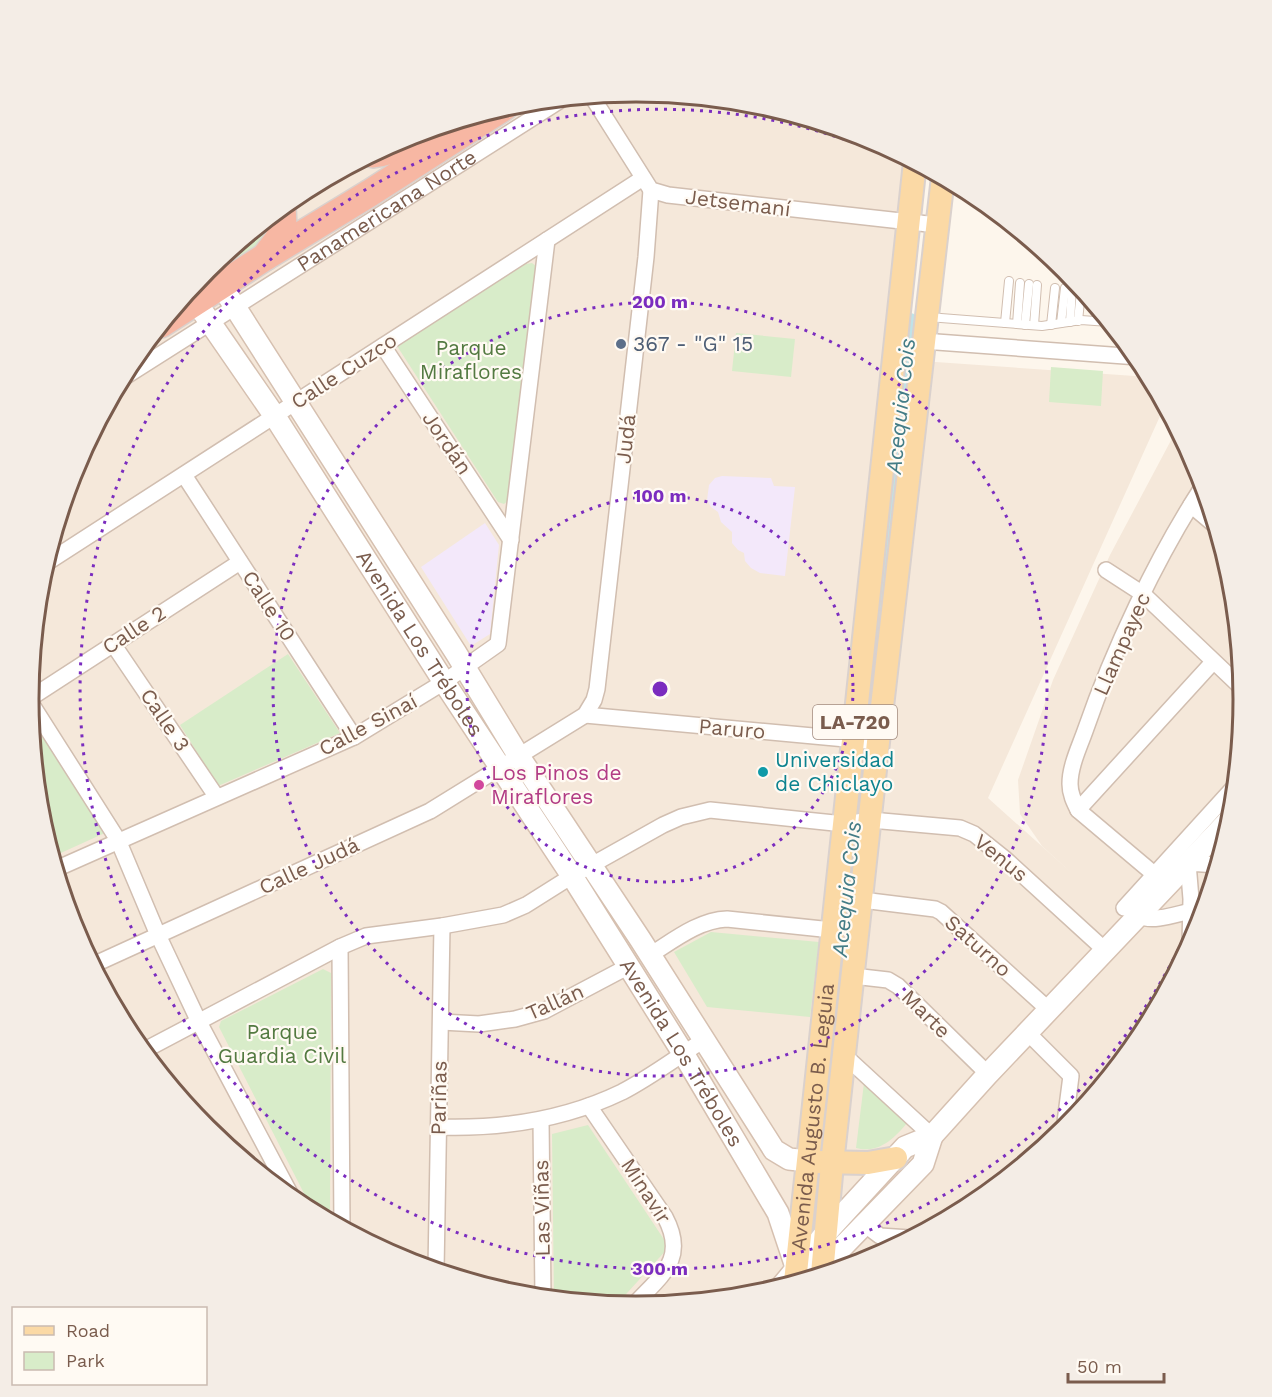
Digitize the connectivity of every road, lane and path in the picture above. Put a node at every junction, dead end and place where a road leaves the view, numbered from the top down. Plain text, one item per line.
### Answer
1 (596, 103) edge
2 (545, 109) edge
3 (481, 122) edge
4 (914, 170) edge
5 (647, 184) junction
6 (944, 187) edge
7 (283, 218) edge
8 (907, 223) junction
9 (937, 225) junction
10 (547, 240) junction
11 (265, 257) junction
12 (1010, 281) dead end
13 (1055, 288) dead end
14 (1068, 288) dead end
15 (228, 297) junction
16 (1079, 299) edge
17 (203, 313) junction
18 (898, 314) junction
19 (926, 317) junction
20 (174, 321) edge
21 (1070, 322) junction
22 (1099, 322) edge
23 (1005, 323) junction
24 (1021, 324) junction
25 (1052, 325) junction
26 (1034, 326) junction
27 (923, 341) junction
28 (383, 346) junction
29 (1124, 356) edge
30 (144, 362) edge
31 (296, 401) junction
32 (274, 416) junction
33 (183, 475) junction
34 (1197, 496) edge
35 (1191, 505) junction
36 (1204, 516) edge
37 (511, 540) junction
38 (56, 557) edge
39 (240, 562) junction
40 (1106, 570) dead end
41 (1143, 594) junction
42 (113, 644) junction
43 (1213, 662) junction
44 (464, 667) junction
45 (1233, 680) edge
46 (444, 682) junction
47 (39, 693) edge
48 (585, 715) junction
49 (39, 716) edge
50 (354, 737) junction
51 (854, 739) junction
52 (878, 742) junction
53 (510, 761) junction
54 (216, 796) junction
55 (1225, 797) edge
56 (1078, 810) junction
57 (870, 820) junction
58 (845, 824) junction
59 (1218, 832) edge
60 (118, 840) junction
61 (1188, 863) junction
62 (1210, 864) edge
63 (592, 865) junction
64 (63, 866) edge
65 (1154, 874) junction
66 (572, 876) junction
67 (862, 900) junction
68 (1191, 911) junction
69 (1132, 912) junction
70 (1191, 919) edge
71 (442, 926) junction
72 (832, 930) junction
73 (158, 935) junction
74 (340, 947) junction
75 (1106, 951) junction
76 (650, 954) junction
77 (100, 962) edge
78 (629, 966) junction
79 (853, 976) junction
80 (1049, 1010) junction
81 (199, 1022) junction
82 (441, 1022) junction
83 (1028, 1033) junction
84 (704, 1040) junction
85 (151, 1047) edge
86 (683, 1053) junction
87 (844, 1054) junction
88 (988, 1074) junction
89 (589, 1106) junction
90 (1066, 1112) edge
91 (541, 1120) junction
92 (439, 1126) junction
93 (932, 1136) junction
94 (896, 1158) junction
95 (820, 1162) junction
96 (282, 1179) edge
97 (342, 1219) edge
98 (864, 1224) junction
99 (826, 1234) junction
100 (893, 1237) edge
101 (432, 1259) edge
102 (817, 1267) edge
103 (813, 1268) edge
104 (810, 1269) edge
105 (812, 1269) edge
106 (543, 1288) edge
107 (642, 1296) edge

1 - 5 street
2 - 15 street, Panamericana Norte
3 - 11 highway, Panamericana Norte
4 - 8 main road, Avenida Augusto B. Leguia / LA-720
5 - 8 street, Jetsemaní
5 - 10 street, Calle Cuzco
5 - 48 street, Judá
6 - 9 main road, Avenida Augusto B. Leguia / LA-720
7 - 11 highway
8 - 9 street, Jetsemaní
8 - 18 main road, Avenida Augusto B. Leguia / LA-720
9 - 19 main road, Avenida Augusto B. Leguia / LA-720
10 - 28 street, Calle Cuzco
10 - 37 street, Calle Sinaí
11 - 15 highway, Panamericana Norte
12 - 23 lane
13 - 25 lane
14 - 21 lane
15 - 17 highway, Panamericana Norte
15 - 31 main road, Avenida Los Tréboles
16 - 21 lane
17 - 20 highway, Panamericana Norte
17 - 30 street
17 - 32 main road, Avenida Los Tréboles
18 - 19 main road
18 - 51 main road, Avenida Augusto B. Leguia / LA-720
19 - 23 lane
19 - 27 main road, Avenida Augusto B. Leguia / LA-720
21 - 22 lane
21 - 25 lane
23 - 24 lane
24 - 26 lane
24 - 26 lane
25 - 26 lane
27 - 29 street
27 - 52 main road, Avenida Augusto B. Leguia / LA-720
28 - 31 street, Calle Cuzco
28 - 37 street, Jordán
31 - 32 street, Calle Cuzco
31 - 44 main road, Avenida Los Tréboles
32 - 33 street, Calle Cuzco
32 - 46 main road, Avenida Los Tréboles
33 - 38 street, Calle Cuzco
33 - 39 street, Calle 10
34 - 35 street, Llampayec
35 - 36 street
35 - 41 street, Llampayec
37 - 44 street, Calle Sinaí
39 - 42 street, Calle 2
39 - 50 street, Calle 10
40 - 41 street
41 - 43 street
41 - 56 street, Llampayec
42 - 47 street, Calle 2
42 - 54 street, Calle 3
43 - 45 street
43 - 56 street
44 - 46 street, Calle Sinaí
44 - 53 main road, Avenida Los Tréboles
46 - 50 street, Calle Sinaí
46 - 53 main road, Avenida Los Tréboles
48 - 51 street, Paruro
48 - 53 street
49 - 60 street
50 - 54 street, Calle Sinaí
51 - 52 street, Paruro
51 - 58 main road, Avenida Augusto B. Leguia / LA-720
52 - 57 main road, Avenida Augusto B. Leguia / LA-720
53 - 63 main road, Avenida Los Tréboles
53 - 66 main road, Avenida Los Tréboles
53 - 73 street, Calle Judá
54 - 60 street, Calle Sinaí
55 - 65 street
56 - 65 street
57 - 58 street, Venus
57 - 67 main road, Avenida Augusto B. Leguia / LA-720
57 - 75 street, Venus
58 - 63 street, Venus
58 - 72 main road, Avenida Augusto B. Leguia / LA-720
59 - 61 main road
60 - 64 street, Calle Sinaí
60 - 73 street
61 - 62 street
61 - 68 street
61 - 69 main road
63 - 66 street, Venus
63 - 76 main road, Avenida Los Tréboles
65 - 69 street
66 - 71 street, Venus
66 - 78 main road, Avenida Los Tréboles
67 - 79 main road, Avenida Augusto B. Leguia / LA-720
67 - 80 street, Saturno
68 - 69 street
68 - 70 street
69 - 75 main road
71 - 74 street, Venus
71 - 82 street, Pariñas
72 - 76 street
72 - 95 main road, Avenida Augusto B. Leguia / LA-720
73 - 77 street, Calle Judá
73 - 81 street
74 - 81 street, Venus
74 - 97 street
75 - 80 main road
76 - 84 main road, Avenida Los Tréboles
78 - 82 street, Tallán
78 - 86 main road, Avenida Los Tréboles
79 - 87 main road, Avenida Augusto B. Leguia / LA-720
79 - 88 street, Marte
80 - 83 main road
81 - 85 street, Venus
81 - 96 street
82 - 92 street, Pariñas
83 - 88 main road
83 - 90 street
84 - 86 street
84 - 95 main road, Avenida Los Tréboles
86 - 89 street
86 - 104 main road, Avenida Los Tréboles
87 - 93 street
87 - 95 main road, Avenida Augusto B. Leguia / LA-720
88 - 93 main road
89 - 91 street
89 - 107 street, Minavir
91 - 92 street
91 - 106 street, Las Viñas
92 - 101 street, Pariñas
93 - 94 main road
93 - 98 main road
94 - 95 main road
94 - 99 main road
95 - 99 main road, Avenida Augusto B. Leguia / LA-720
95 - 105 main road, Avenida Augusto B. Leguia / LA-720
98 - 100 street
98 - 102 main road
99 - 103 main road, Avenida Augusto B. Leguia / LA-720

